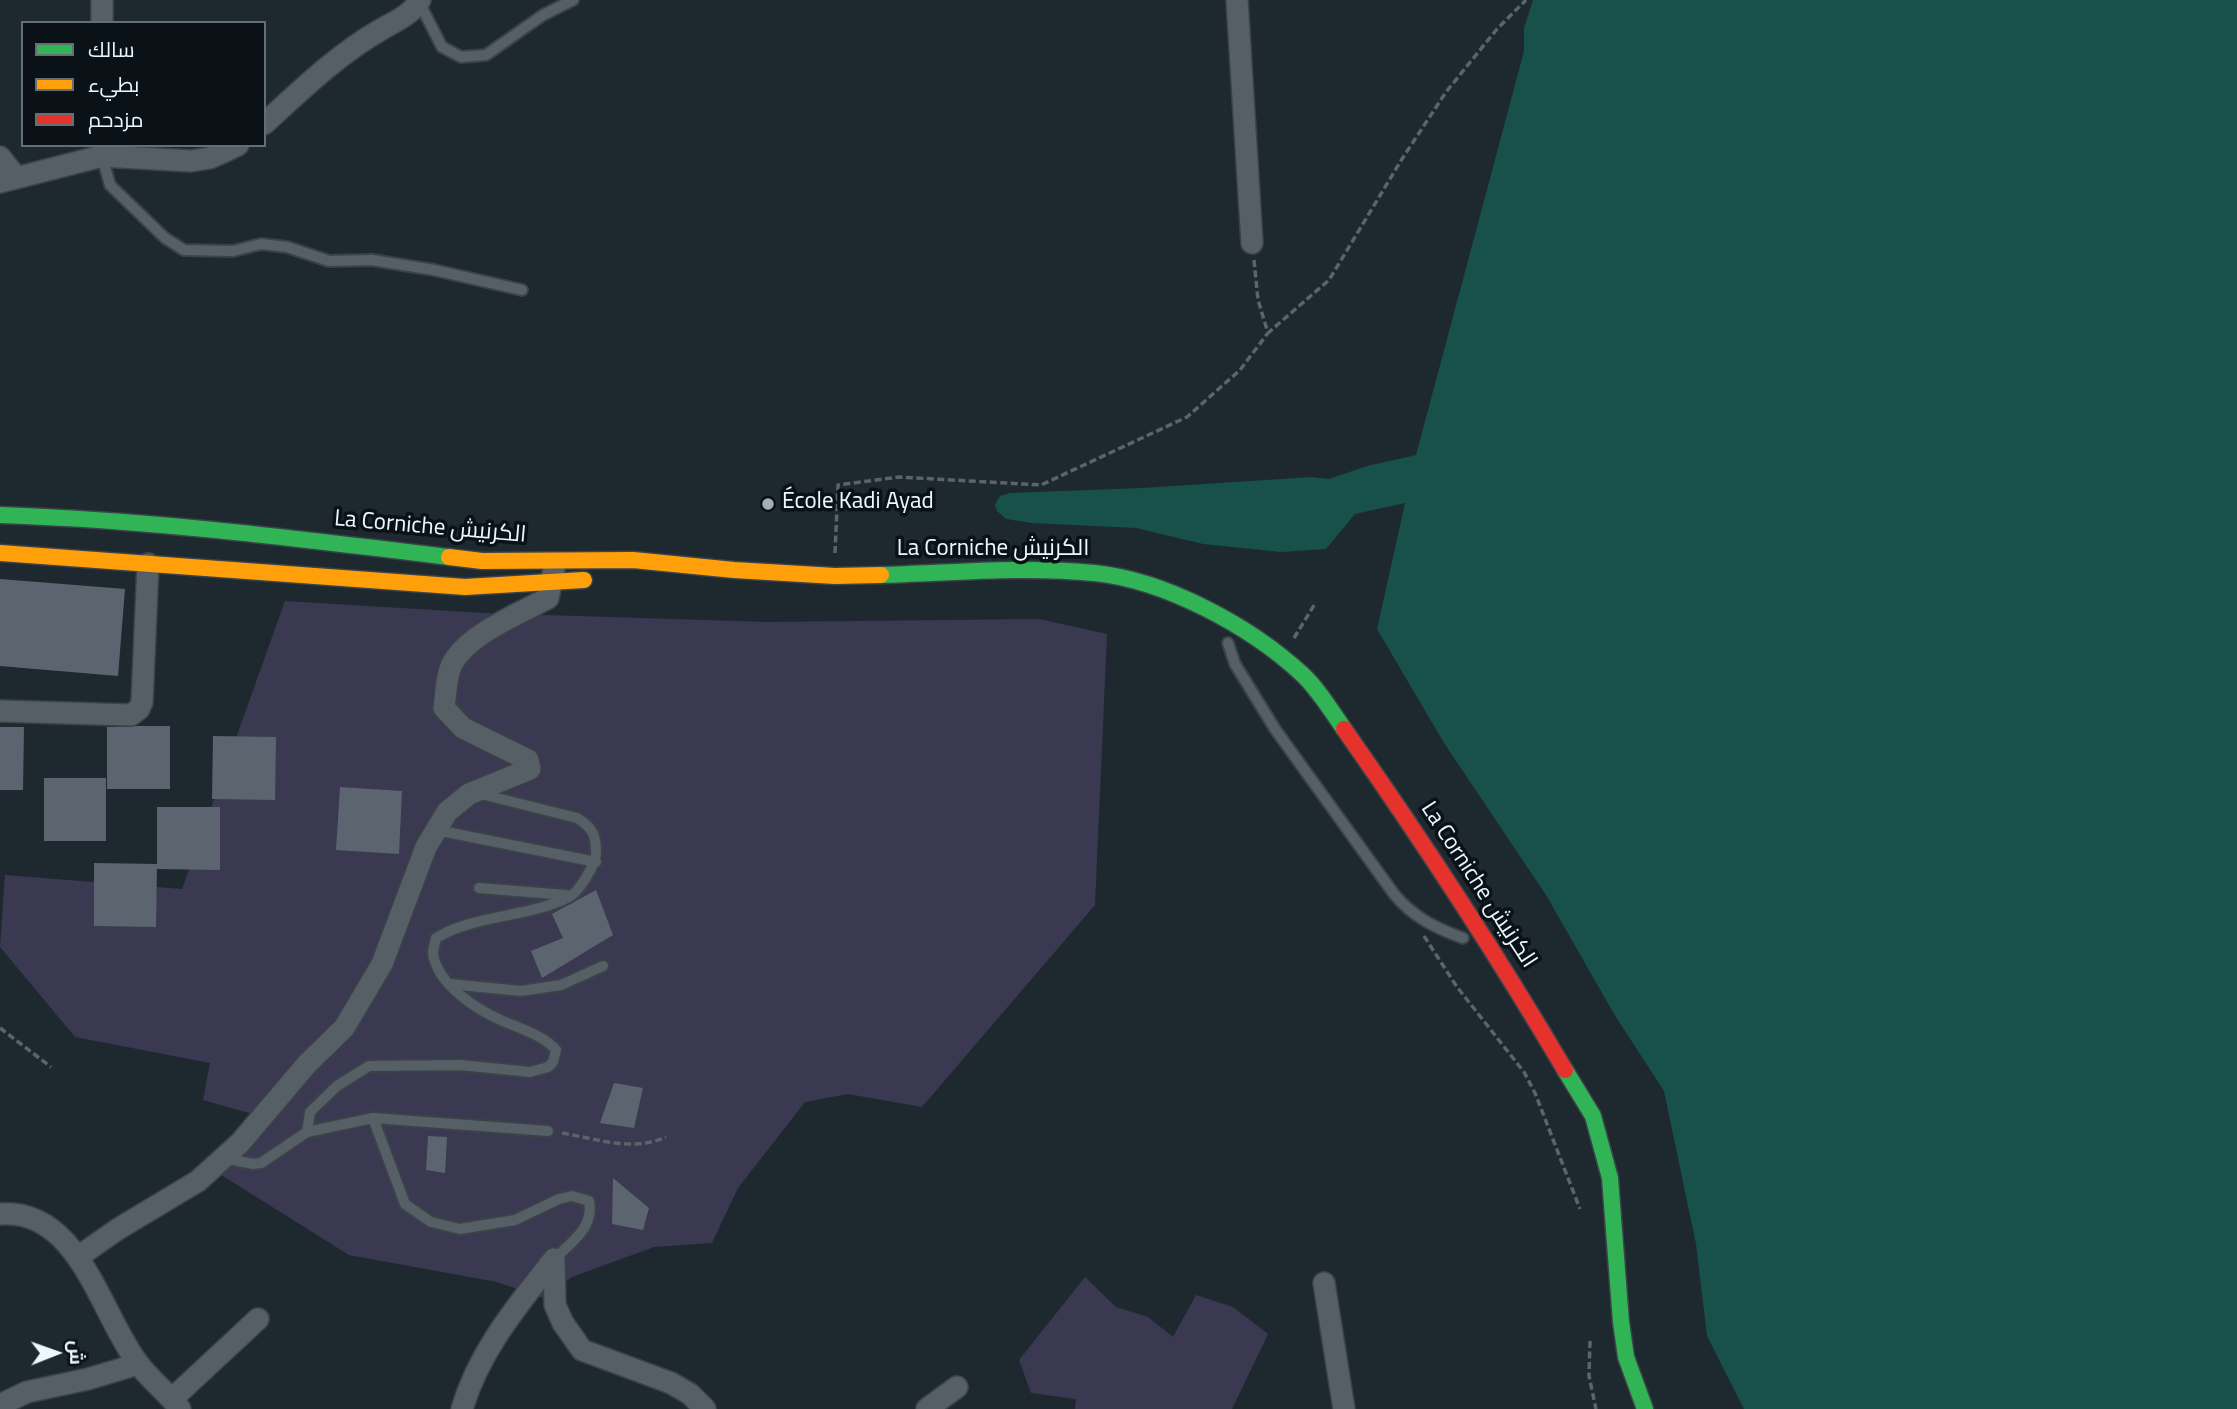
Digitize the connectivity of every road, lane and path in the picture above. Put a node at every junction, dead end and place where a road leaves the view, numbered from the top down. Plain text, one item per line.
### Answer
1 (102, 0) edge
2 (573, 0) edge
3 (1237, 0) edge
4 (1525, 0) edge
5 (419, 1) edge
6 (102, 21) edge
7 (266, 122) edge
8 (234, 147) edge
9 (102, 150) edge
10 (0, 157) edge
11 (8, 179) edge
12 (1252, 243) joint
13 (523, 290) dead end
14 (1268, 333) junction
15 (0, 515) edge
16 (0, 553) edge
17 (834, 561) dead end
18 (148, 564) junction
19 (554, 572) junction
20 (599, 580) dead end
21 (1317, 602) dead end
22 (1213, 634) dead end
23 (1228, 643) junction
24 (1291, 643) dead end
25 (1248, 656) dead end
26 (0, 711) edge
27 (475, 792) junction
28 (436, 830) junction
29 (596, 862) junction
30 (479, 888) dead end
31 (572, 896) junction
32 (1404, 905) junction
33 (1447, 915) dead end
34 (1466, 944) joint
35 (603, 966) dead end
36 (450, 984) junction
37 (0, 1028) edge
38 (51, 1067) dead end
39 (373, 1118) junction
40 (548, 1131) joint
41 (307, 1132) junction
42 (666, 1137) dead end
43 (225, 1158) junction
44 (1580, 1209) dead end
45 (0, 1214) edge
46 (78, 1257) junction
47 (554, 1259) junction
48 (1324, 1283) dead end
49 (258, 1319) dead end
50 (1590, 1341) dead end
51 (138, 1364) junction
52 (957, 1387) dead end
53 (176, 1404) edge
54 (0, 1405) edge
55 (463, 1409) edge
56 (705, 1409) edge
57 (927, 1409) edge
58 (1344, 1409) edge
59 (1596, 1409) edge
60 (1645, 1409) edge

1 - 6 street
2 - 5 lane
3 - 12 street
4 - 14 path
5 - 7 street
8 - 9 street
9 - 11 street
9 - 13 lane
10 - 11 street
12 - 14 path
14 - 17 path
15 - 19 main road, La Corniche الكرنيش
16 - 18 main road, La Corniche الكرنيش
18 - 19 main road, La Corniche الكرنيش
18 - 26 street
19 - 20 main road, La Corniche الكرنيش
19 - 27 street
19 - 60 main road, La Corniche الكرنيش
21 - 24 path
22 - 23 main road
23 - 25 main road
23 - 32 lane
27 - 28 street
27 - 29 lane
28 - 29 lane
28 - 43 street
29 - 31 lane
30 - 31 lane
31 - 36 lane
32 - 34 lane
32 - 44 path
33 - 34 main road, La Corniche الكرنيش
35 - 36 lane
36 - 41 lane
37 - 38 path
39 - 40 lane
39 - 41 lane
39 - 47 lane
40 - 42 path
41 - 43 lane
43 - 46 street
45 - 46 street
46 - 51 street
47 - 55 street
47 - 56 street
48 - 58 street
49 - 53 street
50 - 59 path
51 - 53 street
51 - 54 street
52 - 57 street

